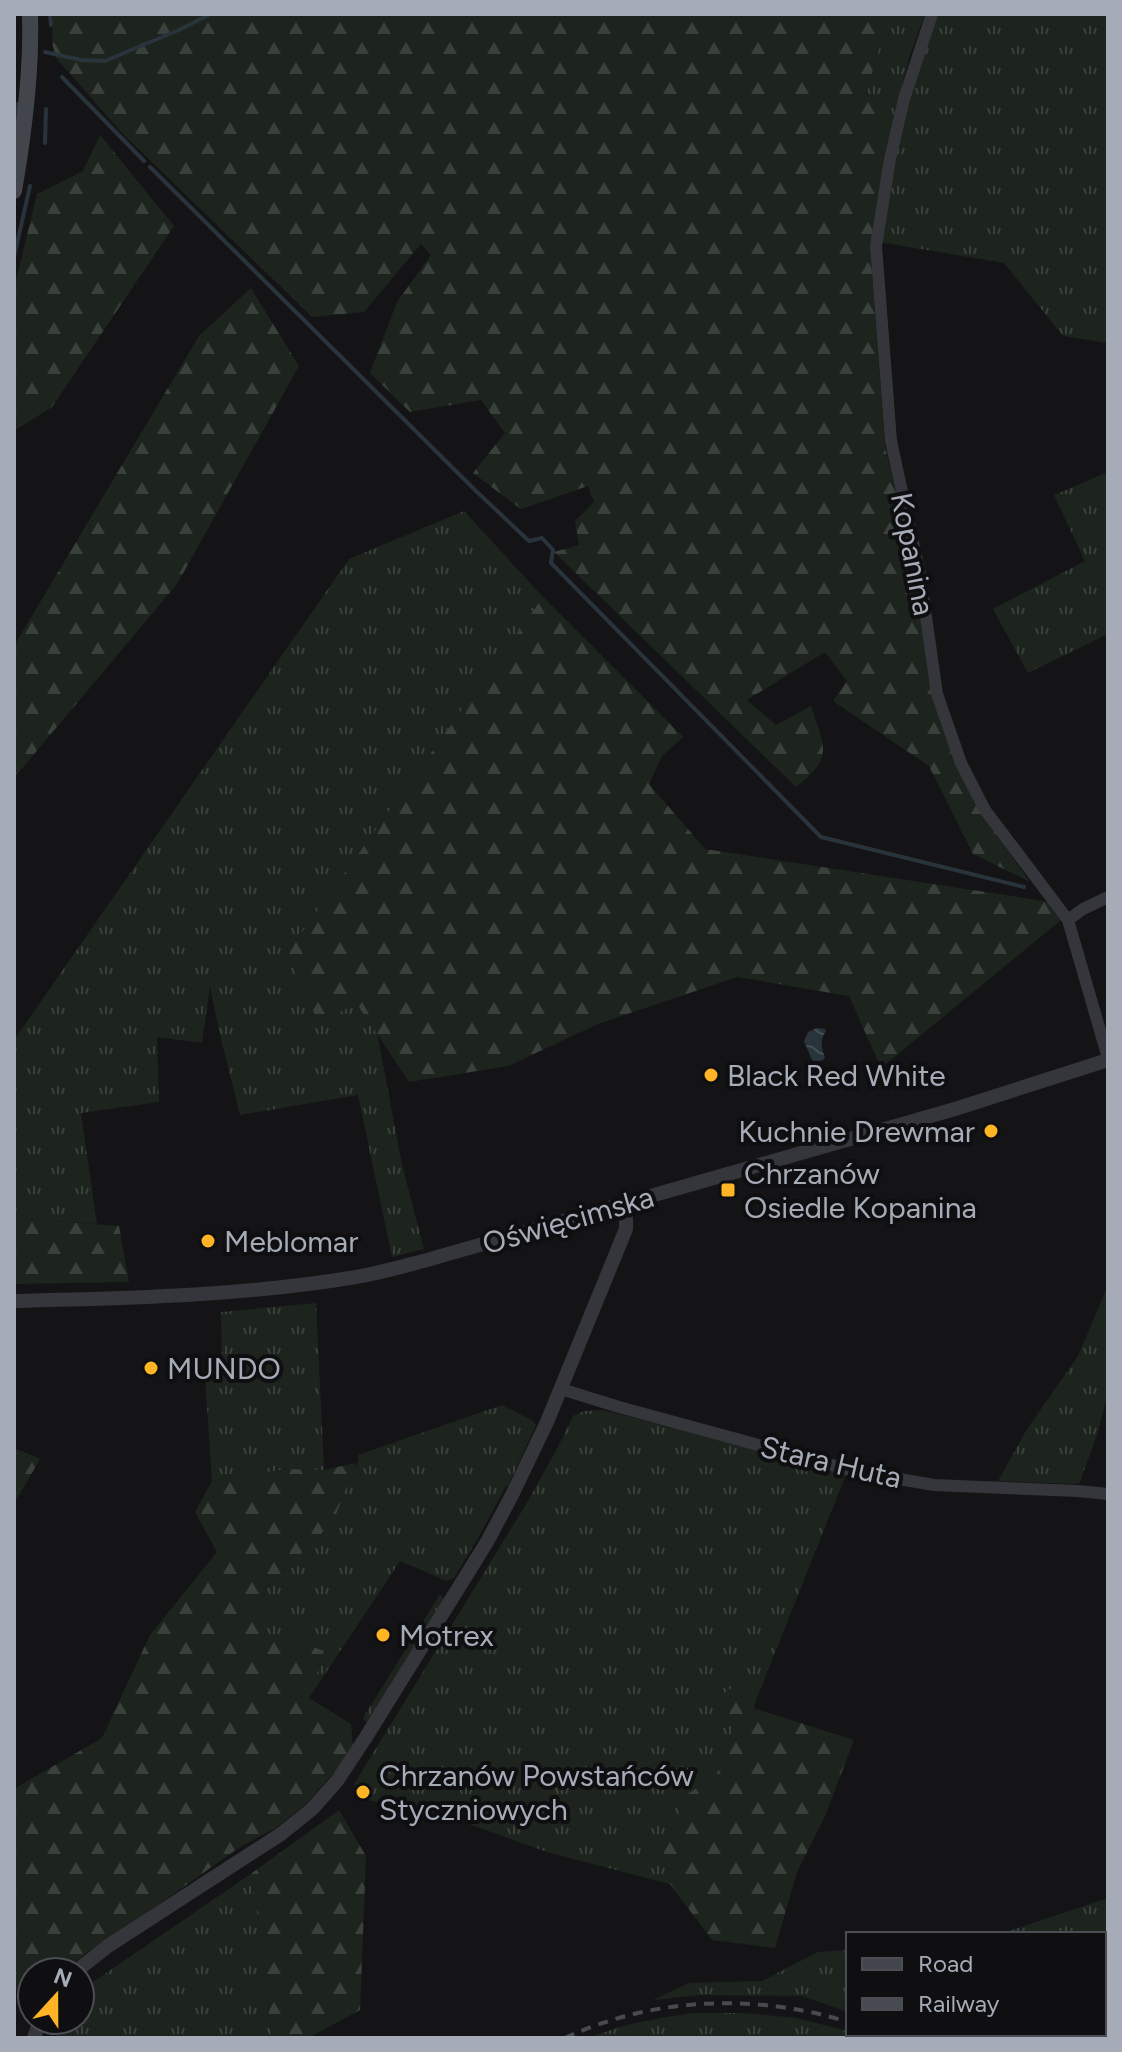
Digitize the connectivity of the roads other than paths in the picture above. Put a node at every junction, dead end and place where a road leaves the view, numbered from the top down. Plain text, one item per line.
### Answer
1 (30, 14) edge
2 (932, 14) edge
3 (14, 191) edge
4 (1108, 897) edge
5 (1068, 920) junction
6 (1108, 1059) edge
7 (626, 1203) junction
8 (14, 1301) edge
9 (561, 1389) junction
10 (1108, 1494) edge
11 (95, 1956) edge

1 - 3 main road
2 - 5 street, Kopanina
4 - 5 street
5 - 6 street, Kopanina
6 - 7 street, Oświęcimska
7 - 8 street, Oświęcimska
7 - 9 street
9 - 10 street, Stara Huta
9 - 11 street

